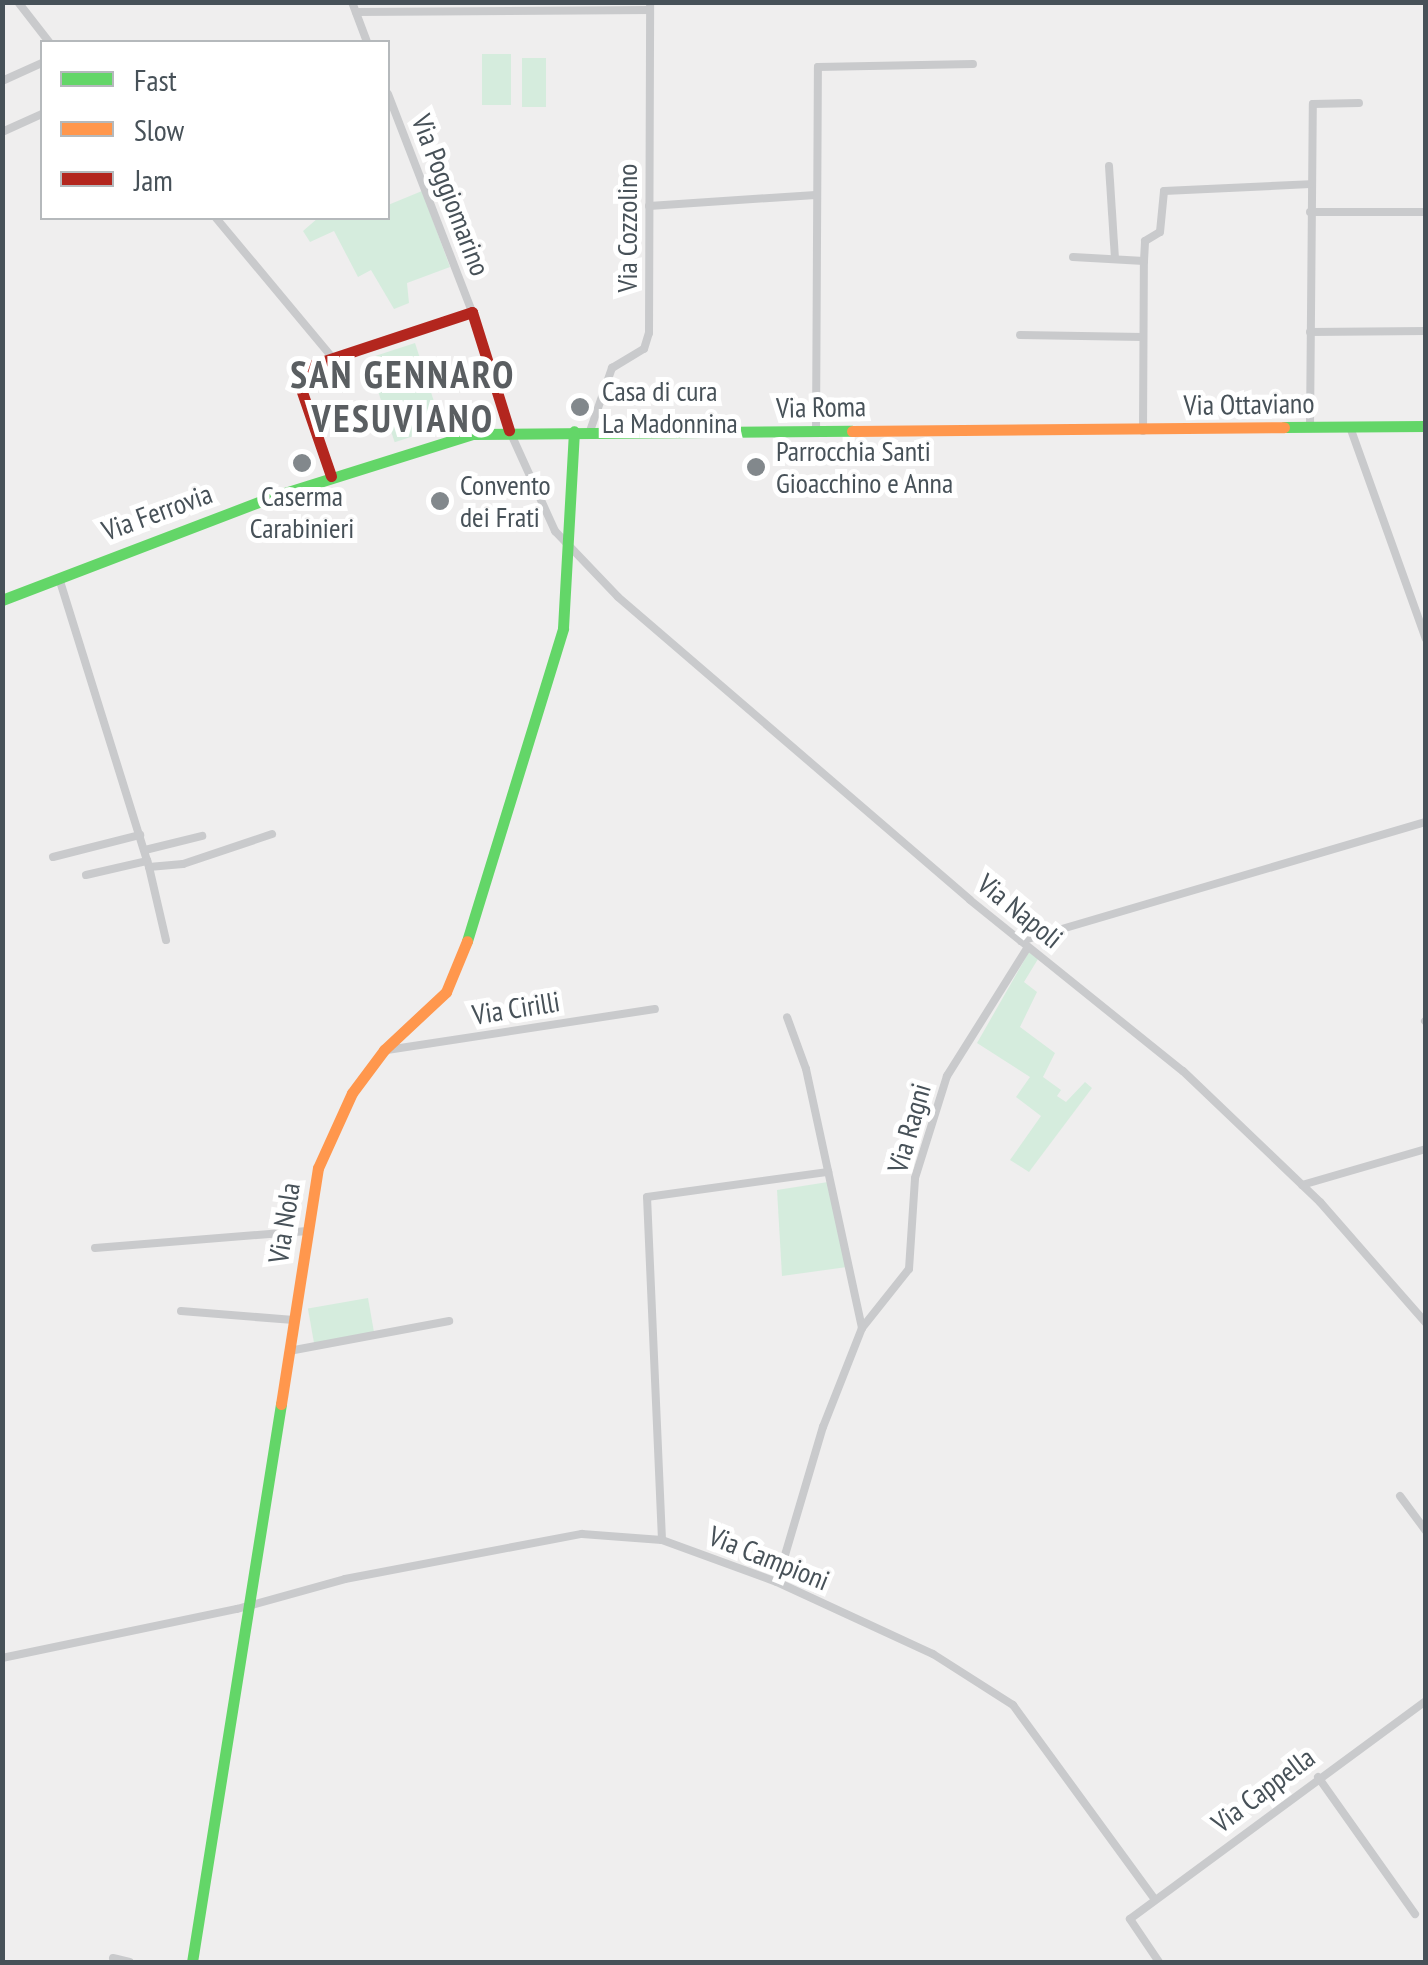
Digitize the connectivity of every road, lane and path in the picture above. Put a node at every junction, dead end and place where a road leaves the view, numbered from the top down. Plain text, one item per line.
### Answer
1 (18, 2) edge
2 (650, 6) edge
3 (354, 7) edge
4 (47, 40) edge
5 (366, 40) edge
6 (40, 64) edge
7 (973, 64) dead end
8 (2, 81) edge
9 (390, 99) edge
10 (1359, 103) dead end
11 (40, 115) edge
12 (2, 132) edge
13 (1109, 166) dead end
14 (1310, 184) junction
15 (816, 195) junction
16 (649, 206) junction
17 (1310, 212) junction
18 (1426, 212) edge
19 (218, 220) edge
20 (1073, 257) dead end
21 (1115, 259) junction
22 (1144, 261) junction
23 (472, 312) junction
24 (1426, 331) edge
25 (1310, 332) junction
26 (1020, 335) dead end
27 (1143, 337) junction
28 (332, 357) junction
29 (1426, 426) edge
30 (1350, 427) junction
31 (1310, 428) junction
32 (509, 430) junction
33 (574, 431) junction
34 (590, 431) junction
35 (1074, 431) joint
36 (1142, 431) junction
37 (816, 432) junction
38 (332, 476) junction
39 (570, 548) junction
40 (58, 574) junction
41 (2, 600) edge
42 (1426, 639) edge
43 (1426, 822) edge
44 (272, 834) dead end
45 (140, 836) junction
46 (202, 836) dead end
47 (144, 850) junction
48 (54, 857) dead end
49 (148, 864) junction
50 (86, 875) dead end
51 (166, 940) dead end
52 (1025, 944) junction
53 (655, 1009) dead end
54 (787, 1018) dead end
55 (384, 1050) junction
56 (1426, 1149) edge
57 (828, 1172) junction
58 (1302, 1185) junction
59 (307, 1231) junction
60 (95, 1248) dead end
61 (181, 1311) dead end
62 (294, 1320) junction
63 (449, 1321) dead end
64 (1426, 1324) edge
65 (862, 1328) junction
66 (289, 1351) junction
67 (1400, 1496) dead end
68 (1426, 1531) edge
69 (662, 1540) junction
70 (777, 1582) junction
71 (250, 1602) junction
72 (2, 1658) edge
73 (1426, 1701) edge
74 (1318, 1777) junction
75 (1154, 1900) junction
76 (1416, 1914) dead end
77 (113, 1958) dead end
78 (130, 1962) edge
79 (192, 1962) edge
80 (1159, 1962) edge

1 - 4 street
2 - 3 street
2 - 16 street, Via Cozzolino
3 - 5 street
6 - 8 street
7 - 15 street
9 - 23 street, Via Poggiomarino
10 - 14 street
11 - 12 street
13 - 21 street
14 - 17 street
14 - 22 street
15 - 16 street
15 - 37 street
16 - 34 street, Via Cozzolino
17 - 18 street
17 - 25 street
19 - 28 street
20 - 21 street
21 - 22 street
22 - 27 street
23 - 28 main road
23 - 32 main road
24 - 25 street
25 - 31 street
26 - 27 street
27 - 36 street
28 - 38 main road
29 - 30 main road, Via Ottaviano
30 - 31 main road, Via Ottaviano
30 - 42 street
31 - 36 main road, Via Ottaviano
32 - 33 main road, Via Roma
32 - 38 main road, Via Ferrovia
32 - 39 street, Via Napoli
33 - 34 main road, Via Roma
33 - 39 main road, Via Nola
34 - 37 main road, Via Roma
35 - 36 main road, Via Ottaviano
35 - 37 main road, Via Roma
38 - 40 main road, Via Ferrovia
39 - 52 street, Via Napoli
39 - 55 main road, Via Nola
40 - 41 main road, Via Ferrovia
40 - 45 street
43 - 52 street
44 - 49 street
45 - 47 street
45 - 48 street
46 - 47 street
47 - 49 street
49 - 50 street
49 - 51 street
52 - 58 street, Via Napoli
52 - 65 street, Via Ragni
53 - 55 street, Via Cirilli
54 - 57 street
55 - 59 main road, Via Nola
56 - 58 street
57 - 65 street
57 - 69 street
58 - 64 street, Via Napoli
59 - 60 street
59 - 62 main road, Via Nola
61 - 62 street
62 - 66 main road, Via Nola
63 - 66 street
65 - 70 street, Via Ragni
66 - 71 main road, Via Nola
67 - 68 street
69 - 70 street, Via Campioni
69 - 71 street, Via Campioni
70 - 75 street, Via Campioni
71 - 72 street, Via Campioni
71 - 79 main road, Via Nola
73 - 74 street, Via Cappella
74 - 75 street, Via Cappella
74 - 76 street
75 - 80 street, Via Cappella
77 - 78 street

